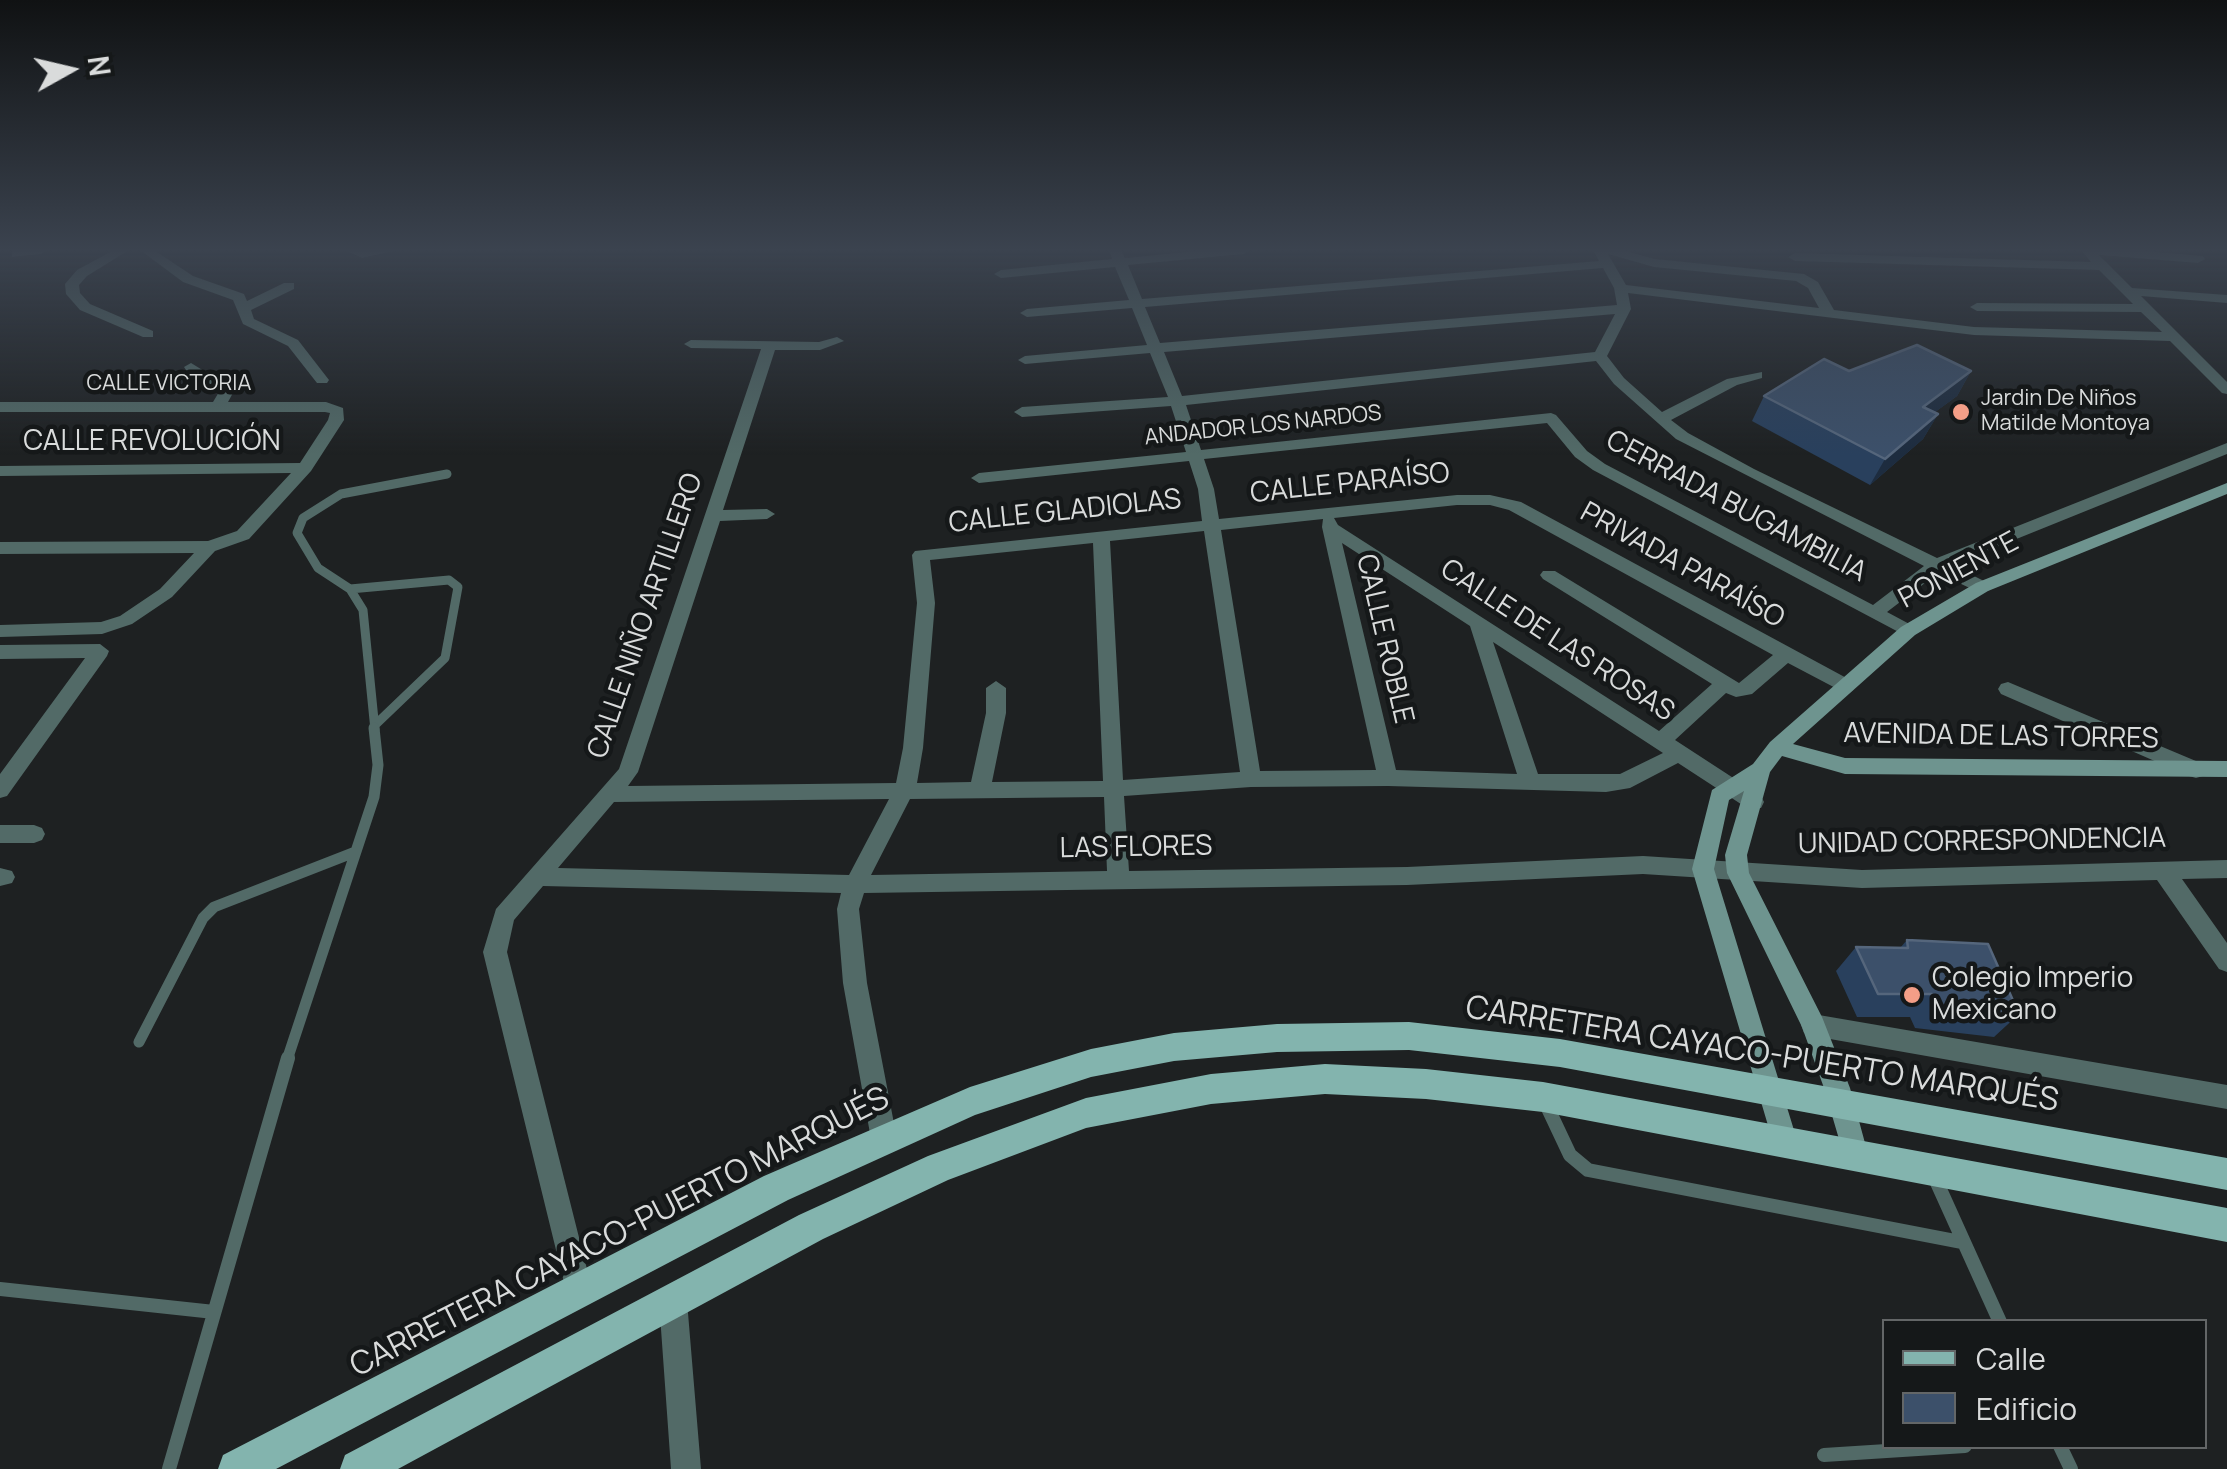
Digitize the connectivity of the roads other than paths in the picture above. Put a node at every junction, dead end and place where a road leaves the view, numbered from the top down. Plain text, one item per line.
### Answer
1 (112, 319) edge
2 (247, 319) edge
3 (1143, 319) edge
4 (1512, 319) edge
5 (1619, 319) edge
6 (1889, 319) edge
7 (2152, 319) edge
8 (148, 334) dead end
9 (2170, 337) junction
10 (837, 341) dead end
11 (692, 344) dead end
12 (769, 346) junction
13 (1156, 349) junction
14 (1600, 356) junction
15 (1025, 360) dead end
16 (2227, 360) edge
17 (192, 366) dead end
18 (2208, 374) junction
19 (1757, 376) dead end
20 (322, 380) dead end
21 (2227, 390) edge
22 (1177, 401) junction
23 (0, 407) edge
24 (218, 407) junction
25 (1022, 412) dead end
26 (1550, 418) joint
27 (1660, 419) junction
28 (2227, 448) edge
29 (1196, 456) junction
30 (305, 468) junction
31 (0, 471) edge
32 (446, 474) dead end
33 (980, 478) dead end
34 (2227, 488) edge
35 (1490, 500) joint
36 (767, 514) dead end
37 (711, 516) junction
38 (1329, 520) junction
39 (1215, 525) junction
40 (1101, 536) junction
41 (209, 547) junction
42 (0, 548) edge
43 (1938, 564) junction
44 (1549, 575) dead end
45 (1982, 586) junction
46 (350, 589) junction
47 (1874, 612) junction
48 (1478, 623) junction
49 (0, 631) edge
50 (1908, 631) junction
51 (0, 652) edge
52 (1786, 655) junction
53 (1845, 686) junction
54 (1730, 687) junction
55 (996, 688) dead end
56 (2008, 689) dead end
57 (374, 726) junction
58 (1669, 747) junction
59 (1777, 747) junction
60 (2227, 769) edge
61 (1760, 770) junction
62 (2196, 770) junction
63 (1388, 778) junction
64 (1251, 779) junction
65 (1529, 779) junction
66 (1729, 787) junction
67 (905, 788) junction
68 (980, 789) junction
69 (1114, 789) junction
70 (0, 790) edge
71 (612, 794) junction
72 (1754, 802) junction
73 (0, 834) edge
74 (34, 834) dead end
75 (355, 852) junction
76 (1703, 869) junction
77 (2162, 869) junction
78 (2227, 869) edge
79 (1738, 873) junction
80 (535, 877) junction
81 (1118, 878) junction
82 (855, 884) junction
83 (2227, 962) edge
84 (1814, 1025) junction
85 (139, 1042) dead end
86 (1771, 1088) junction
87 (1542, 1097) junction
88 (2227, 1098) edge
89 (1841, 1102) junction
90 (884, 1139) junction
91 (1784, 1140) junction
92 (1855, 1154) junction
93 (1932, 1170) junction
94 (2227, 1174) edge
95 (2227, 1224) edge
96 (1962, 1242) junction
97 (0, 1289) edge
98 (580, 1293) junction
99 (673, 1301) junction
100 (214, 1312) junction
101 (1999, 1319) edge
102 (1923, 1449) edge
103 (1824, 1456) dead end
104 (169, 1469) edge
105 (237, 1469) edge
106 (359, 1469) edge
107 (686, 1469) edge

1 - 8 street
2 - 20 street
3 - 13 street
4 - 13 street
5 - 14 street
6 - 9 street
7 - 9 street
9 - 18 street
10 - 12 street
11 - 12 street
12 - 37 street, CALLE NIÑO ARTILLERO
13 - 15 street
13 - 22 street
14 - 22 street
14 - 27 street
16 - 18 street
17 - 24 street
18 - 21 street
19 - 27 street
22 - 25 street
22 - 29 street
23 - 24 street, CALLE VICTORIA
24 - 30 street, CALLE VICTORIA
26 - 29 street, ANDADOR LOS NARDOS
26 - 47 street, CERRADA BUGAMBILIA
27 - 43 street
28 - 43 street
29 - 33 street, ANDADOR LOS NARDOS
29 - 39 street
30 - 31 street, CALLE REVOLUCIÓN
30 - 41 street
32 - 46 lane
34 - 45 street, PONIENTE
35 - 38 street, CALLE PARAÍSO
35 - 52 street, PRIVADA PARAÍSO
36 - 37 street
37 - 71 street, CALLE NIÑO ARTILLERO
38 - 39 street, CALLE PARAÍSO
38 - 48 street, CALLE DE LAS ROSAS
38 - 63 street, CALLE ROBLE
39 - 40 street, CALLE GLADIOLAS
39 - 64 street
40 - 67 street, CALLE GLADIOLAS
40 - 69 street
41 - 42 street
41 - 49 street
43 - 45 street
43 - 47 street
44 - 54 street
45 - 50 street, PONIENTE
46 - 57 lane
46 - 57 lane
47 - 50 street, CERRADA BUGAMBILIA
48 - 58 street, CALLE DE LAS ROSAS
48 - 65 street
50 - 53 street, PONIENTE
51 - 70 street
52 - 53 street, PRIVADA PARAÍSO
52 - 54 street
53 - 59 street, PONIENTE
54 - 58 street
55 - 68 street
56 - 62 street
57 - 75 lane
58 - 65 street
58 - 66 street, CALLE DE LAS ROSAS
59 - 61 street, PONIENTE
59 - 62 street, AVENIDA DE LAS TORRES
60 - 62 street, AVENIDA DE LAS TORRES
61 - 66 street, PONIENTE
61 - 72 street, PONIENTE
63 - 64 street
63 - 65 street
64 - 69 street
66 - 72 street, CALLE DE LAS ROSAS
66 - 76 street
67 - 68 street
67 - 71 street
67 - 82 street
68 - 69 street
69 - 81 street
71 - 80 street, CALLE NIÑO ARTILLERO
72 - 79 street, PONIENTE
73 - 74 street
75 - 85 lane
75 - 100 lane
76 - 79 street, LAS FLORES
76 - 81 street, LAS FLORES
76 - 86 street
77 - 78 street, UNIDAD CORRESPONDENCIA
77 - 79 street, UNIDAD CORRESPONDENCIA
77 - 83 street
79 - 84 street
80 - 82 street, LAS FLORES
80 - 98 street, CALLE NIÑO ARTILLERO
81 - 82 street, LAS FLORES
82 - 90 street
84 - 88 street
84 - 89 street
86 - 89 main road, CARRETERA CAYACO-PUERTO MARQUÉS
86 - 90 main road, CARRETERA CAYACO-PUERTO MARQUÉS
86 - 91 street
87 - 91 main road
87 - 96 lane
87 - 99 main road
89 - 92 street
89 - 94 main road, CARRETERA CAYACO-PUERTO MARQUÉS
90 - 98 main road, CARRETERA CAYACO-PUERTO MARQUÉS
91 - 92 main road
92 - 93 main road
93 - 95 main road
93 - 96 lane
96 - 101 lane
97 - 100 lane
98 - 105 main road, CARRETERA CAYACO-PUERTO MARQUÉS
99 - 106 main road
99 - 107 street
100 - 104 lane
102 - 103 lane

